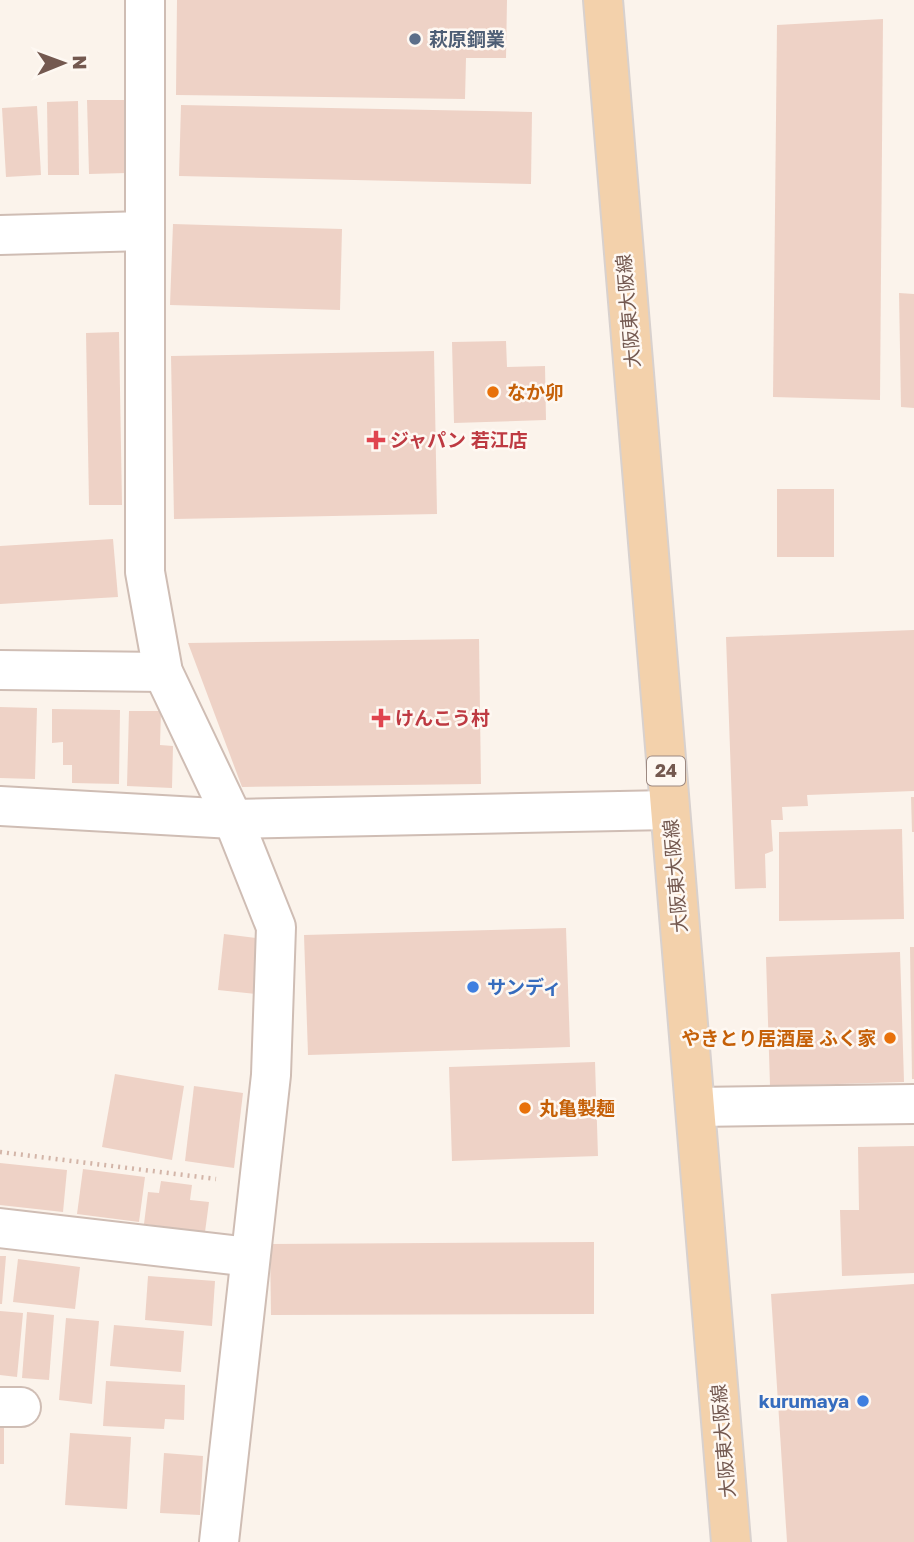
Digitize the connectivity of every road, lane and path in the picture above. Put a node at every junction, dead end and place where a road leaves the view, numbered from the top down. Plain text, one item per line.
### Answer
1 (145, 0) edge
2 (603, 0) edge
3 (145, 231) junction
4 (0, 235) edge
5 (0, 670) edge
6 (163, 672) junction
7 (0, 806) edge
8 (669, 810) junction
9 (233, 819) junction
10 (914, 1104) edge
11 (696, 1107) junction
12 (0, 1152) edge
13 (258, 1184) junction
14 (0, 1228) edge
15 (250, 1257) junction
16 (219, 1542) edge
17 (731, 1542) edge

1 - 3 street
2 - 8 main road, 大阪東大阪線 / 24
3 - 4 street
3 - 6 street
5 - 6 street
6 - 9 street
7 - 9 street
8 - 9 street
8 - 11 main road, 大阪東大阪線 / 24
9 - 13 street
10 - 11 street
11 - 17 main road, 大阪東大阪線 / 24
12 - 13 path
13 - 15 street
14 - 15 street
15 - 16 street

